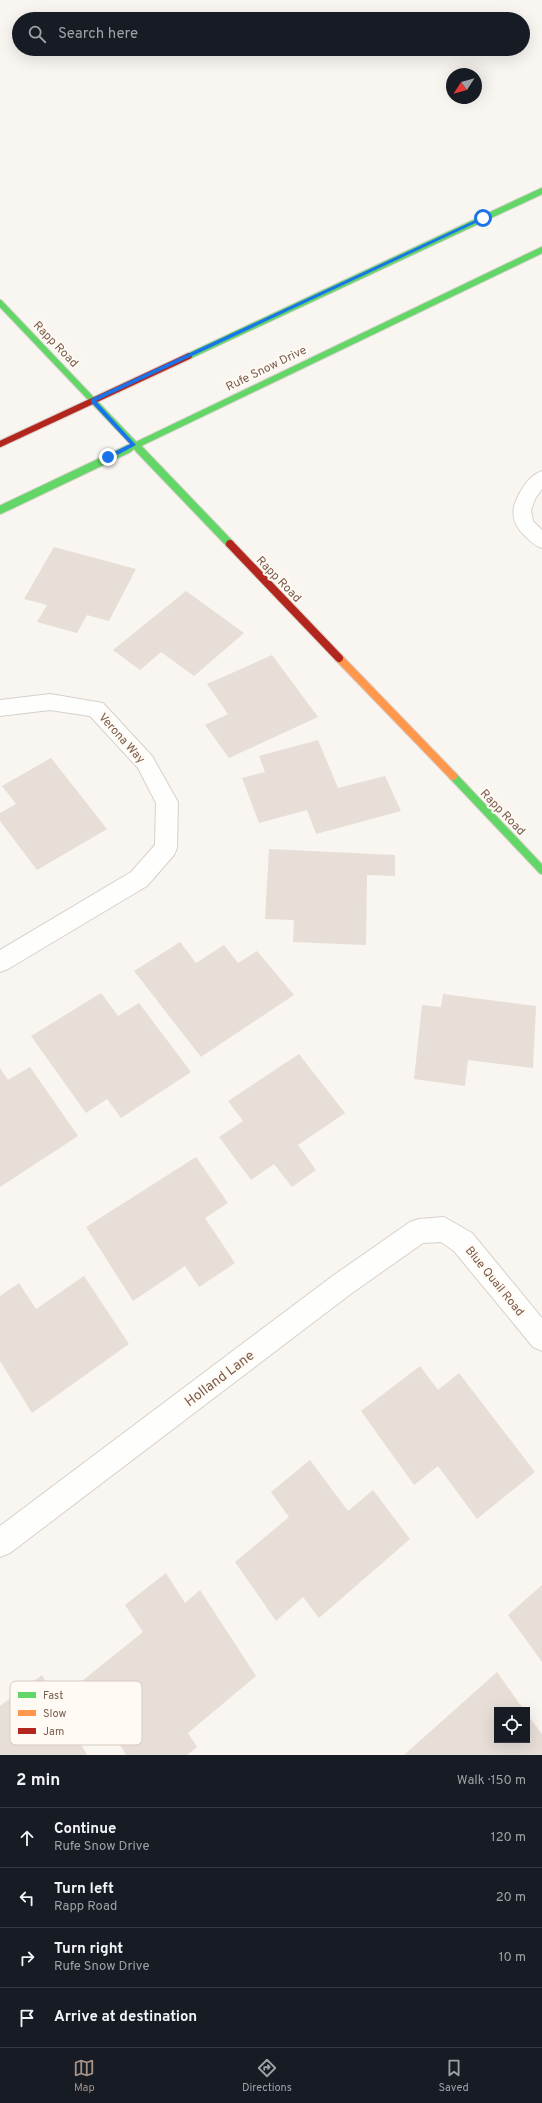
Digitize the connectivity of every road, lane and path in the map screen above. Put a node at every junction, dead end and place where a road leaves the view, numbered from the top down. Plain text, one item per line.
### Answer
1 (542, 191) edge
2 (542, 250) edge
3 (0, 303) edge
4 (93, 400) junction
5 (0, 444) edge
6 (134, 445) junction
7 (542, 478) edge
8 (0, 510) edge
9 (542, 542) edge
10 (0, 708) edge
11 (542, 870) edge
12 (0, 962) edge
13 (444, 1229) joint
14 (542, 1338) edge
15 (0, 1543) edge

1 - 4 main road
2 - 6 main road, Rufe Snow Drive
3 - 4 main road, Rapp Road
4 - 5 main road
4 - 6 main road, Rapp Road
6 - 8 main road, Rufe Snow Drive
6 - 11 main road, Rapp Road
7 - 9 street
10 - 12 street, Verona Way
13 - 14 street, Blue Quail Road
13 - 15 street, Holland Lane

